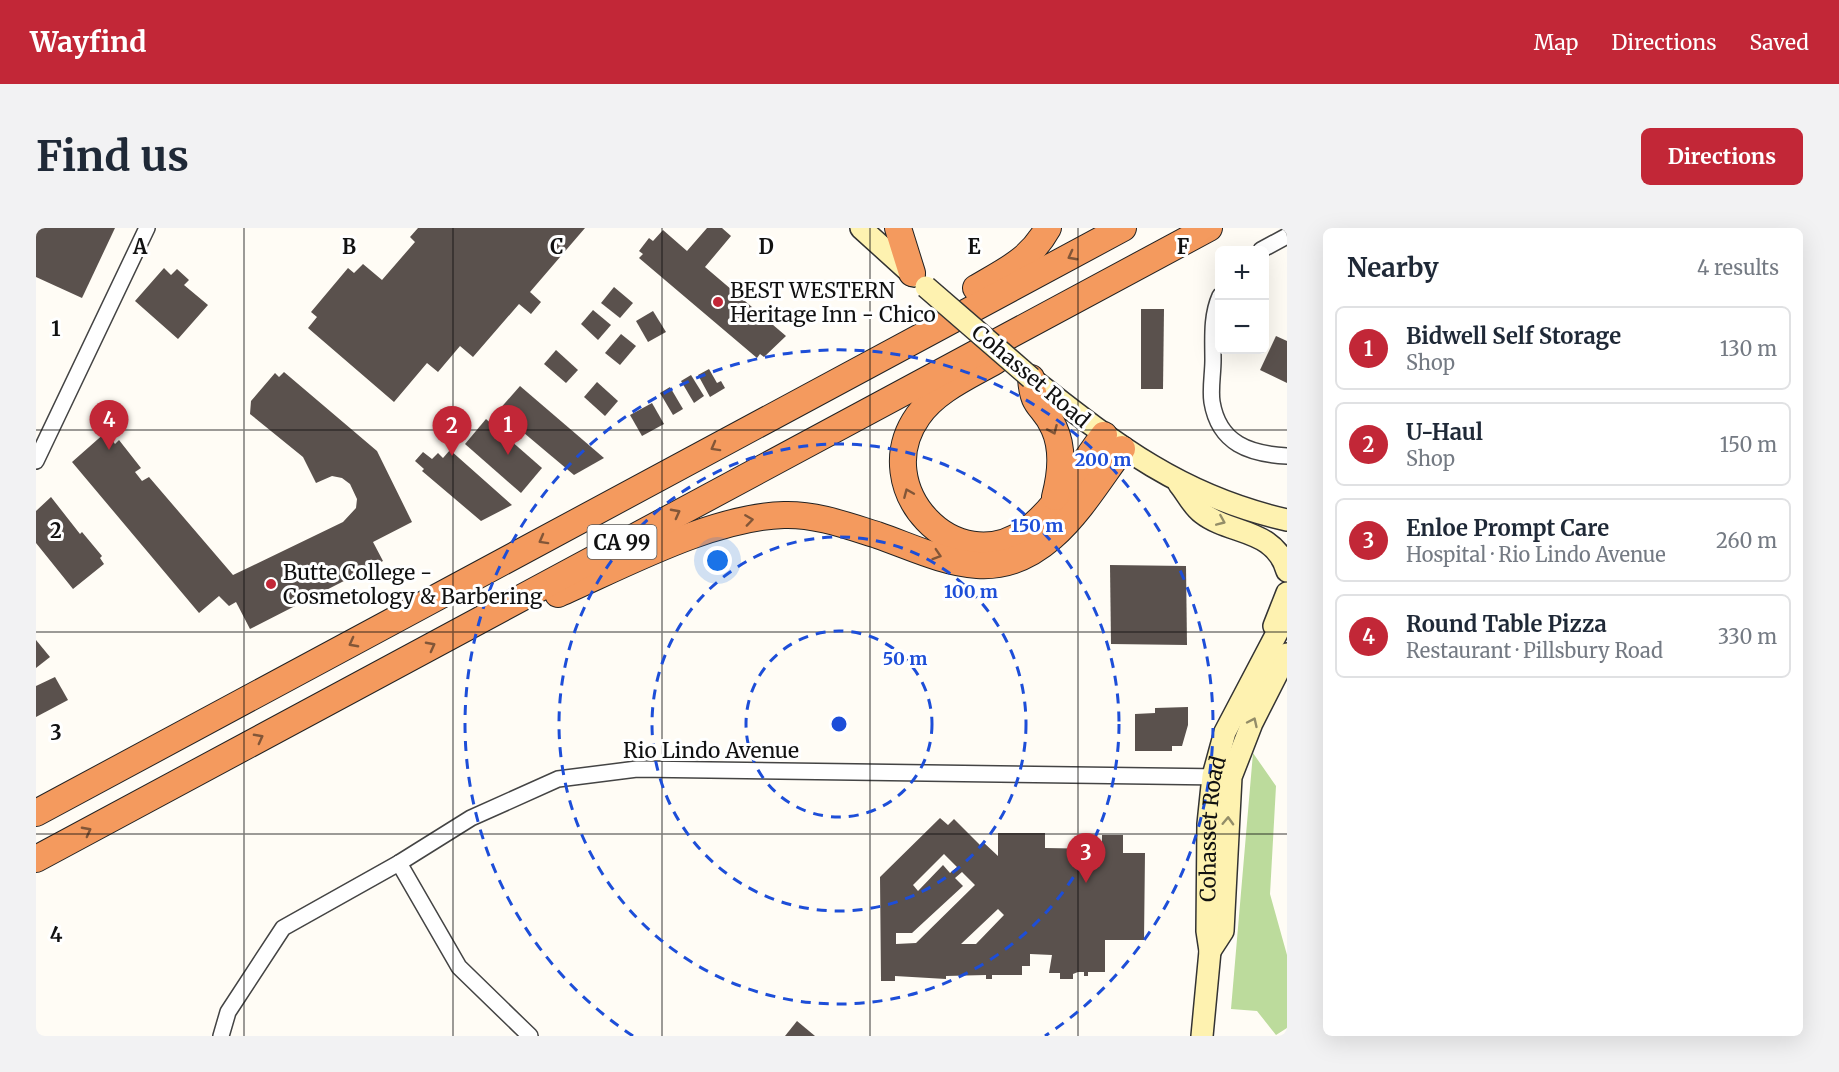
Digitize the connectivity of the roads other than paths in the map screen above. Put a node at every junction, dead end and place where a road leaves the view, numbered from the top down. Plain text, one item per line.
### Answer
1 (147, 228) edge
2 (861, 228) edge
3 (898, 228) edge
4 (1048, 228) edge
5 (1123, 228) edge
6 (1209, 228) edge
7 (1287, 236) edge
8 (1268, 246) edge
9 (1138, 266) junction
10 (919, 280) junction
11 (1219, 300) edge
12 (1031, 378) junction
13 (757, 424) junction
14 (1113, 442) junction
15 (1287, 456) edge
16 (36, 460) edge
17 (1179, 483) junction
18 (1054, 501) junction
19 (1287, 520) edge
20 (1287, 571) edge
21 (1287, 593) edge
22 (497, 610) junction
23 (1287, 614) edge
24 (1278, 652) edge
25 (1222, 777) junction
26 (36, 813) edge
27 (36, 859) edge
28 (399, 863) junction
29 (221, 1036) edge
30 (530, 1036) edge
31 (1202, 1036) edge

1 - 16 street
2 - 10 main road, Cohasset Road
3 - 10 highway
4 - 13 highway
5 -> 13 highway, CA 99
6 - 9 highway, CA 99
7 - 8 street
18 -> 9 highway
22 -> 9 highway, CA 99
10 - 12 main road, Cohasset Road, bridge
11 - 15 street
12 - 14 main road, Cohasset Road
12 -> 18 highway
13 -> 26 highway, CA 99
14 - 17 main road, Cohasset Road
14 - 18 highway
22 -> 14 highway
17 - 19 main road, Cohasset Road
17 -> 20 main road
21 - 24 main road
27 -> 22 highway, CA 99
23 - 24 main road, Cohasset Road
24 - 25 main road, Cohasset Road
25 - 28 street, Rio Lindo Avenue
25 - 31 main road, Cohasset Road
28 - 29 street, Rio Lindo Avenue
28 - 30 street

